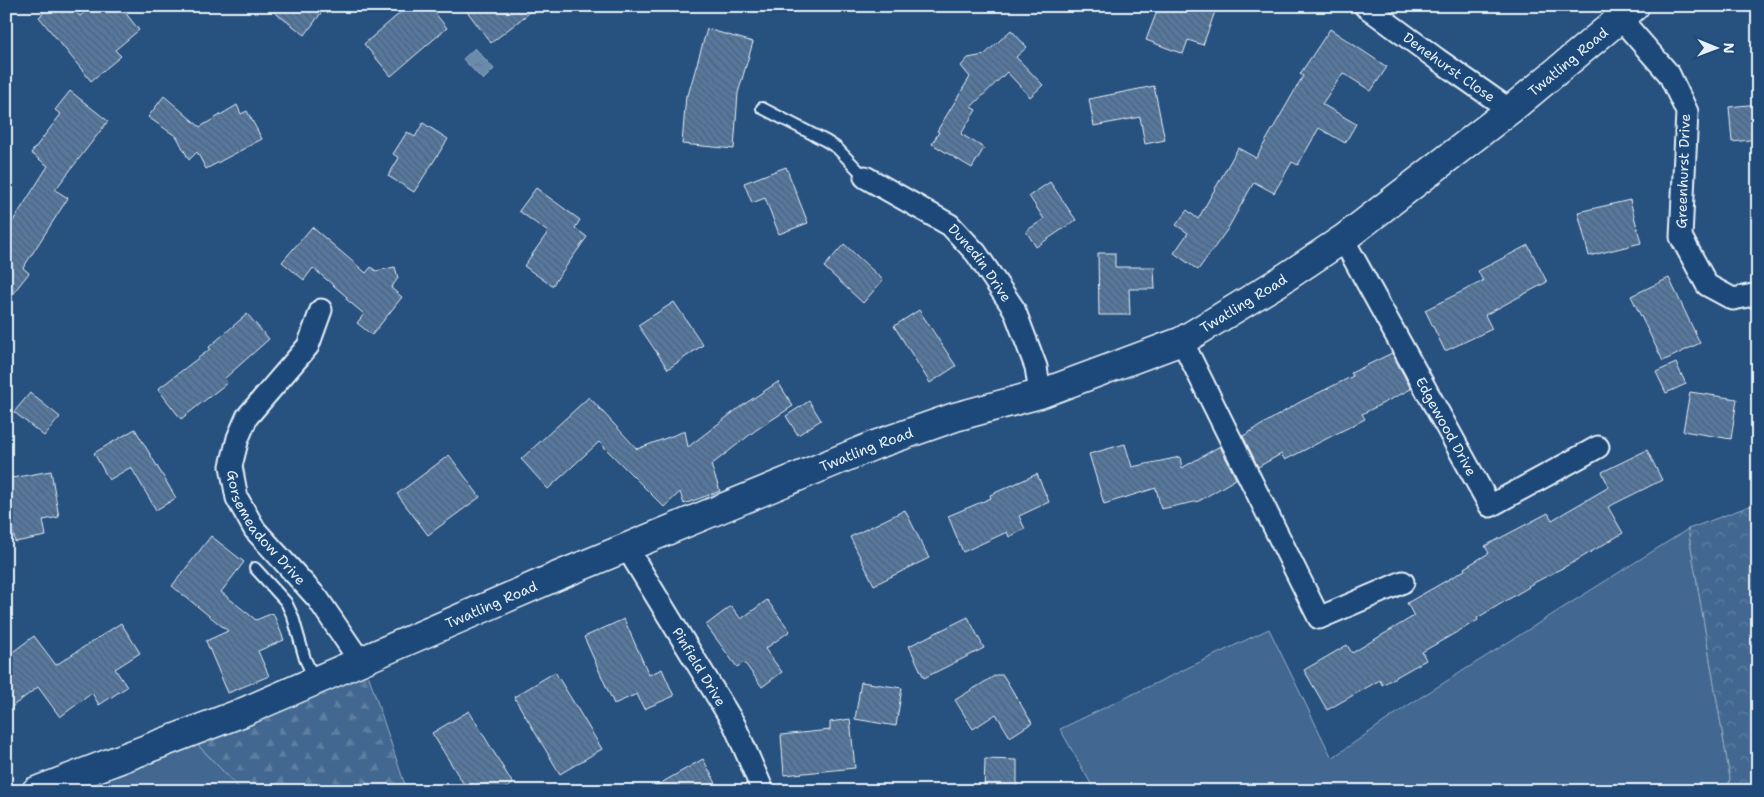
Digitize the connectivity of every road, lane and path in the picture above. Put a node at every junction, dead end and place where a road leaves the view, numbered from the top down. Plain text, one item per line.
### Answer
1 (1365, 6) edge
2 (1627, 12) edge
3 (762, 108) dead end
4 (1510, 110) junction
5 (864, 177) joint
6 (1343, 239) junction
7 (1758, 294) edge
8 (322, 310) dead end
9 (1182, 341) junction
10 (1040, 394) junction
11 (1598, 447) dead end
12 (627, 548) junction
13 (255, 568) dead end
14 (1403, 582) dead end
15 (360, 661) junction
16 (315, 681) junction
17 (36, 791) edge
18 (762, 791) edge

1 - 4 street, Denehurst Close
2 - 4 street, Twatling Road
2 - 7 street, Greenhurst Drive
3 - 5 lane
4 - 6 street, Twatling Road
5 - 10 street, Dunedin Drive
6 - 9 street, Twatling Road
6 - 11 street, Edgewood Drive
8 - 15 street, Gorsemeadow Drive
9 - 10 street, Twatling Road
9 - 14 street
10 - 12 street, Twatling Road
12 - 15 street, Twatling Road
12 - 18 street, Pinfield Drive
13 - 16 lane
15 - 16 street, Twatling Road
16 - 17 street, Twatling Road

